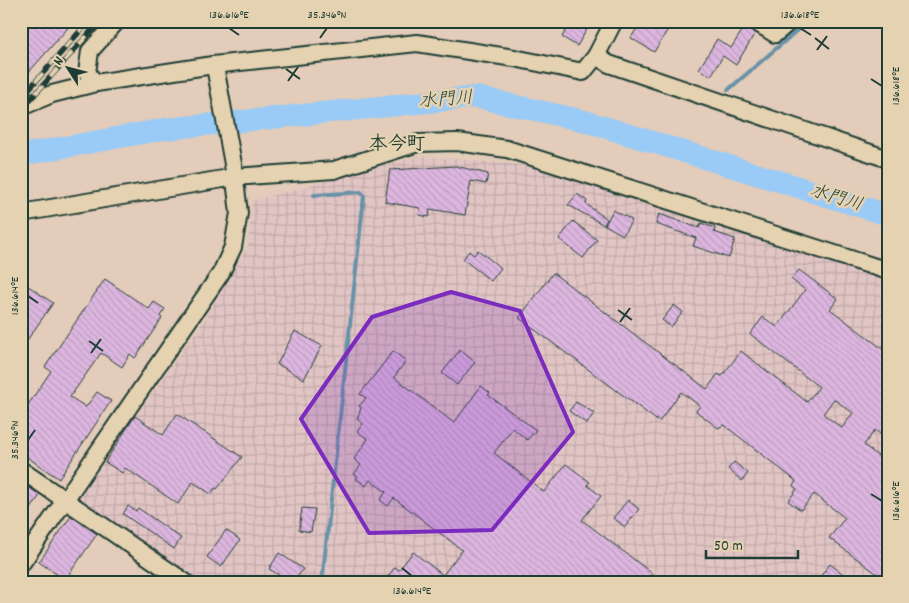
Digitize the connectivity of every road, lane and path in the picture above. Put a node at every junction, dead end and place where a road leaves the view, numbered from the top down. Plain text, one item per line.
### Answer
1 (116, 21) edge
2 (614, 21) edge
3 (754, 21) edge
4 (790, 21) edge
5 (596, 56) junction
6 (214, 68) junction
7 (96, 83) junction
8 (21, 107) edge
9 (888, 159) edge
10 (234, 170) junction
11 (21, 213) edge
12 (888, 271) edge
13 (21, 470) edge
14 (65, 500) junction
15 (21, 564) edge
16 (167, 577) edge
17 (185, 582) edge

1 - 7 street
2 - 5 street
3 - 4 street
5 - 6 street
5 - 9 street
6 - 7 street
6 - 10 street
7 - 8 street
10 - 11 street
10 - 12 street
10 - 14 street
13 - 14 street
14 - 15 street
14 - 16 street
16 - 17 street

